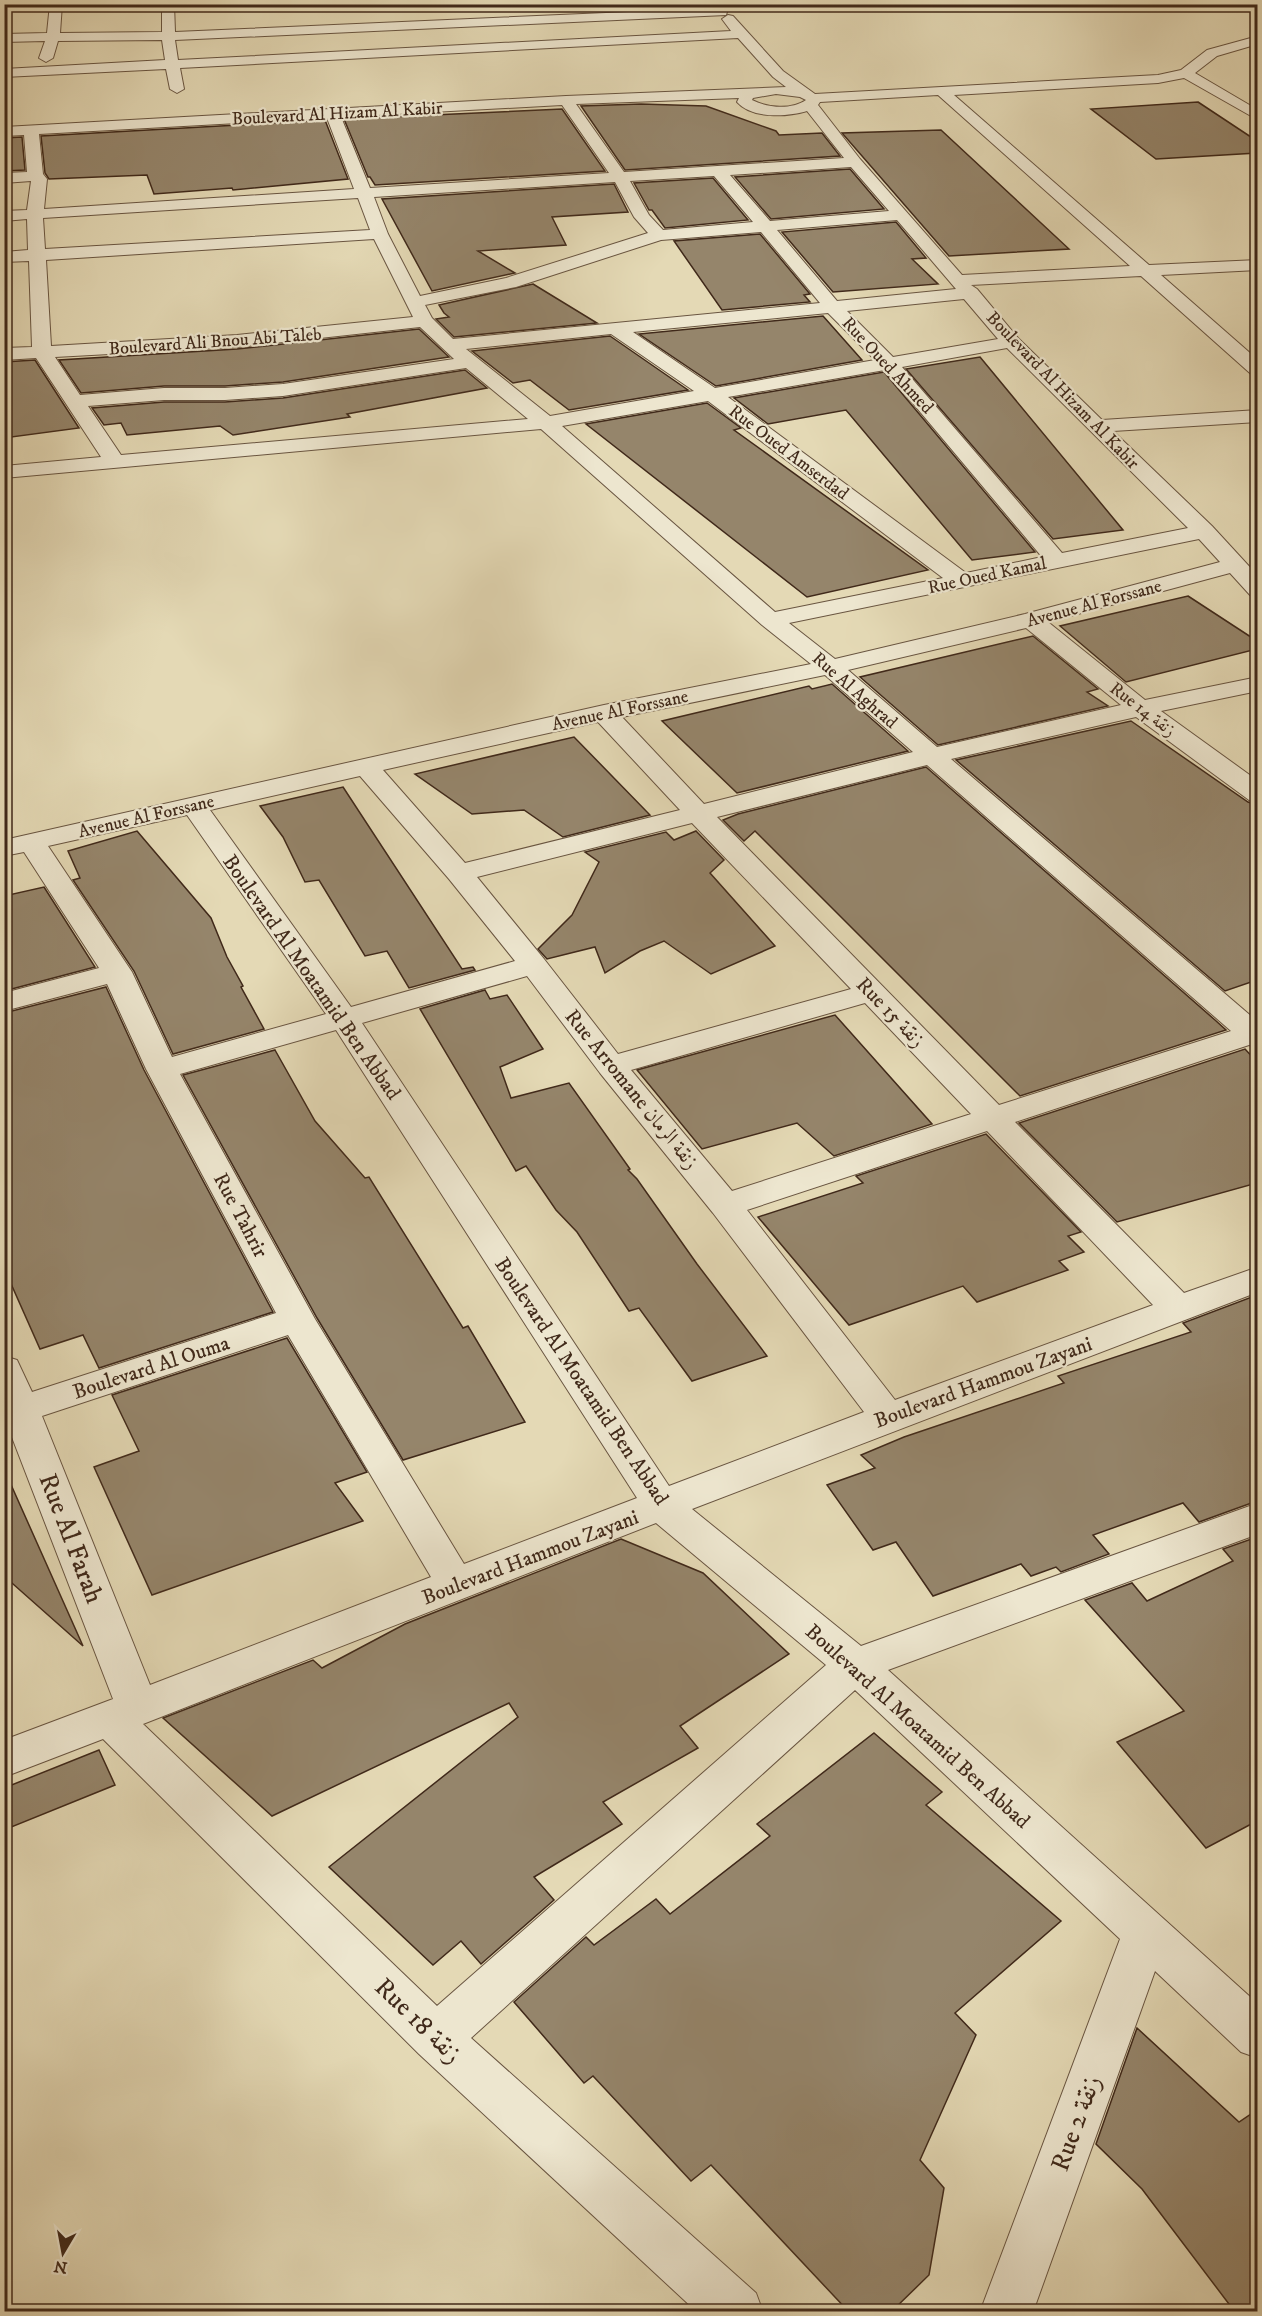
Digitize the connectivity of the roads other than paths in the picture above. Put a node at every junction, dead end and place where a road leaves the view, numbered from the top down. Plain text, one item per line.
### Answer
1 (56, 4) edge
2 (168, 4) edge
3 (562, 4) edge
4 (718, 8) edge
5 (288, 13) dead end
6 (573, 18) junction
7 (294, 30) junction
8 (742, 34) junction
9 (169, 36) junction
10 (4, 38) edge
11 (52, 38) junction
12 (1257, 40) edge
13 (1212, 53) junction
14 (1246, 61) dead end
15 (171, 64) junction
16 (45, 71) junction
17 (4, 73) edge
18 (1186, 73) junction
19 (778, 74) junction
20 (177, 89) dead end
21 (941, 91) junction
22 (755, 96) junction
23 (808, 99) junction
24 (566, 100) junction
25 (768, 109) junction
26 (332, 113) junction
27 (1257, 116) edge
28 (31, 130) junction
29 (827, 130) junction
30 (4, 132) edge
31 (855, 162) junction
32 (718, 170) junction
33 (35, 176) junction
34 (4, 177) edge
35 (620, 177) junction
36 (366, 194) junction
37 (35, 214) junction
38 (902, 214) junction
39 (4, 216) edge
40 (765, 226) junction
41 (380, 234) junction
42 (659, 235) junction
43 (38, 255) junction
44 (4, 257) edge
45 (1257, 265) edge
46 (1147, 270) junction
47 (965, 287) junction
48 (416, 302) junction
49 (833, 307) junction
50 (424, 321) junction
51 (613, 327) junction
52 (1011, 342) junction
53 (449, 345) junction
54 (42, 352) junction
55 (4, 354) edge
56 (470, 362) junction
57 (890, 363) junction
58 (1257, 370) edge
59 (711, 394) junction
60 (75, 401) junction
61 (1257, 416) edge
62 (546, 423) junction
63 (1097, 426) junction
64 (115, 462) junction
65 (4, 472) edge
66 (1204, 531) junction
67 (1057, 561) junction
68 (1234, 565) junction
69 (962, 581) junction
70 (1257, 590) edge
71 (770, 620) junction
72 (1030, 620) junction
73 (830, 667) junction
74 (1257, 684) edge
75 (1139, 707) junction
76 (604, 713) junction
77 (932, 756) junction
78 (367, 768) junction
79 (1257, 794) edge
80 (193, 805) junction
81 (699, 814) junction
82 (18, 845) edge
83 (459, 873) junction
84 (534, 965) junction
85 (117, 972) junction
86 (872, 992) junction
87 (4, 1002) edge
88 (344, 1018) junction
89 (1256, 1035) edge
90 (611, 1066) junction
91 (162, 1069) junction
92 (992, 1118) junction
93 (725, 1205) junction
94 (1257, 1279) edge
95 (1179, 1310) junction
96 (297, 1320) junction
97 (4, 1369) edge
98 (13, 1412) edge
99 (888, 1418) junction
100 (662, 1506) junction
101 (1257, 1518) edge
102 (456, 1585) junction
103 (855, 1665) junction
104 (124, 1713) junction
105 (4, 1759) edge
106 (1145, 1934) junction
107 (1257, 2037) edge
108 (436, 2038) junction
109 (737, 2312) edge
110 (1006, 2312) edge

1 - 11 street
2 - 9 street
3 - 6 street
4 - 6 street
4 - 8 street, Boulevard Al Hizam Al Kabir
5 - 7 street
6 - 7 street
7 - 9 street
8 - 15 street
8 - 19 street, Boulevard Al Hizam Al Kabir
9 - 11 street
9 - 15 street
10 - 11 street
11 - 16 street
12 - 13 street
13 - 14 street
13 - 18 street
15 - 16 street
15 - 20 street
16 - 17 street
18 - 21 street
18 - 27 street
19 - 22 street
19 - 23 street, Boulevard Al Hizam Al Kabir
21 - 23 street
21 - 46 street
22 - 23 street
22 - 24 street, Boulevard Al Hizam Al Kabir
22 - 25 street
23 - 25 street
23 - 29 street, Boulevard Al Hizam Al Kabir
24 - 26 street, Boulevard Al Hizam Al Kabir
24 - 35 street
25 - 29 street, Boulevard Al Hizam Al Kabir
26 - 28 street, Boulevard Al Hizam Al Kabir
26 - 36 street
28 - 30 street, Boulevard Al Hizam Al Kabir
28 - 33 street
29 - 31 street, Boulevard Al Hizam Al Kabir
31 - 32 street
31 - 38 street, Boulevard Al Hizam Al Kabir
32 - 35 street
32 - 40 street, Rue Oued Ahmed
33 - 34 street
33 - 37 street
35 - 36 street
35 - 42 street
36 - 37 street
36 - 41 street
37 - 39 street
37 - 43 street
38 - 40 street
38 - 47 street, Boulevard Al Hizam Al Kabir
40 - 42 street
40 - 49 street, Rue Oued Ahmed
41 - 43 street
41 - 48 street
42 - 48 street
43 - 44 street
43 - 54 street
45 - 46 street
46 - 47 street
46 - 58 street
47 - 49 street
47 - 52 street, Boulevard Al Hizam Al Kabir
48 - 50 street
49 - 51 street
49 - 57 street, Rue Oued Ahmed
50 - 53 street, Rue Al Aghrad
50 - 54 street, Boulevard Ali Bnou Abi Taleb
51 - 53 street
51 - 59 street, Rue Oued Amserdad
52 - 57 street
52 - 63 street, Boulevard Al Hizam Al Kabir
53 - 56 street, Rue Al Aghrad
54 - 55 street, Boulevard Ali Bnou Abi Taleb
54 - 60 street
56 - 60 street
56 - 62 street, Rue Al Aghrad
57 - 59 street
57 - 67 street, Rue Oued Ahmed
59 - 62 street
59 - 69 street, Rue Oued Amserdad
60 - 64 street
61 - 63 street
62 - 64 street
62 - 71 street, Rue Al Aghrad
63 - 66 street, Boulevard Al Hizam Al Kabir
64 - 65 street
66 - 67 street, Rue Oued Kamal
66 - 68 street, Boulevard Al Hizam Al Kabir
67 - 69 street, Rue Oued Kamal
68 - 70 street, Boulevard Al Hizam Al Kabir
68 - 72 street, Avenue Al Forssane
69 - 71 street, Rue Oued Kamal
71 - 73 street, Rue Al Aghrad
72 - 73 street, Avenue Al Forssane
72 - 75 street, Rue 14 زنقة
73 - 76 street, Avenue Al Forssane
73 - 77 street, Rue Al Aghrad
74 - 75 street
75 - 77 street
75 - 79 street, Rue 14 زنقة
76 - 78 street, Avenue Al Forssane
76 - 81 street, Rue 15 زنقة
77 - 81 street
77 - 89 street, Rue Al Aghrad
78 - 80 street, Avenue Al Forssane
78 - 83 street, Rue Arromane زنقة الرمان
80 - 82 street, Avenue Al Forssane
80 - 88 street, Boulevard Al Moatamid Ben Abbad
81 - 83 street
81 - 86 street, Rue 15 زنقة
82 - 85 street, Rue Tahrir
83 - 84 street, Rue Arromane زنقة الرمان
84 - 88 street
84 - 90 street, Rue Arromane زنقة الرمان
85 - 87 street
85 - 91 street, Rue Tahrir
86 - 90 street
86 - 92 street, Rue 15 زنقة
88 - 91 street
88 - 100 street, Boulevard Al Moatamid Ben Abbad
89 - 92 street
90 - 93 street, Rue Arromane زنقة الرمان
91 - 96 street, Rue Tahrir
92 - 93 street
92 - 95 street, Rue 15 زنقة
93 - 99 street, Rue Arromane زنقة الرمان
94 - 95 street, Boulevard Hammou Zayani
95 - 99 street, Boulevard Hammou Zayani
96 - 98 street, Boulevard Al Ouma
96 - 102 street, Rue Tahrir
97 - 98 street, Rue Al Farah
98 - 104 street, Rue Al Farah
99 - 100 street, Boulevard Hammou Zayani
100 - 102 street, Boulevard Hammou Zayani
100 - 103 street, Boulevard Al Moatamid Ben Abbad
101 - 103 street
102 - 104 street, Boulevard Hammou Zayani
103 - 106 street, Boulevard Al Moatamid Ben Abbad
103 - 108 street
104 - 105 street, Boulevard Hammou Zayani
104 - 108 street, Rue 18 زنقة
106 - 107 street, Boulevard Al Moatamid Ben Abbad
106 - 110 street, Rue 2 زنقة
108 - 109 street, Rue 18 زنقة

